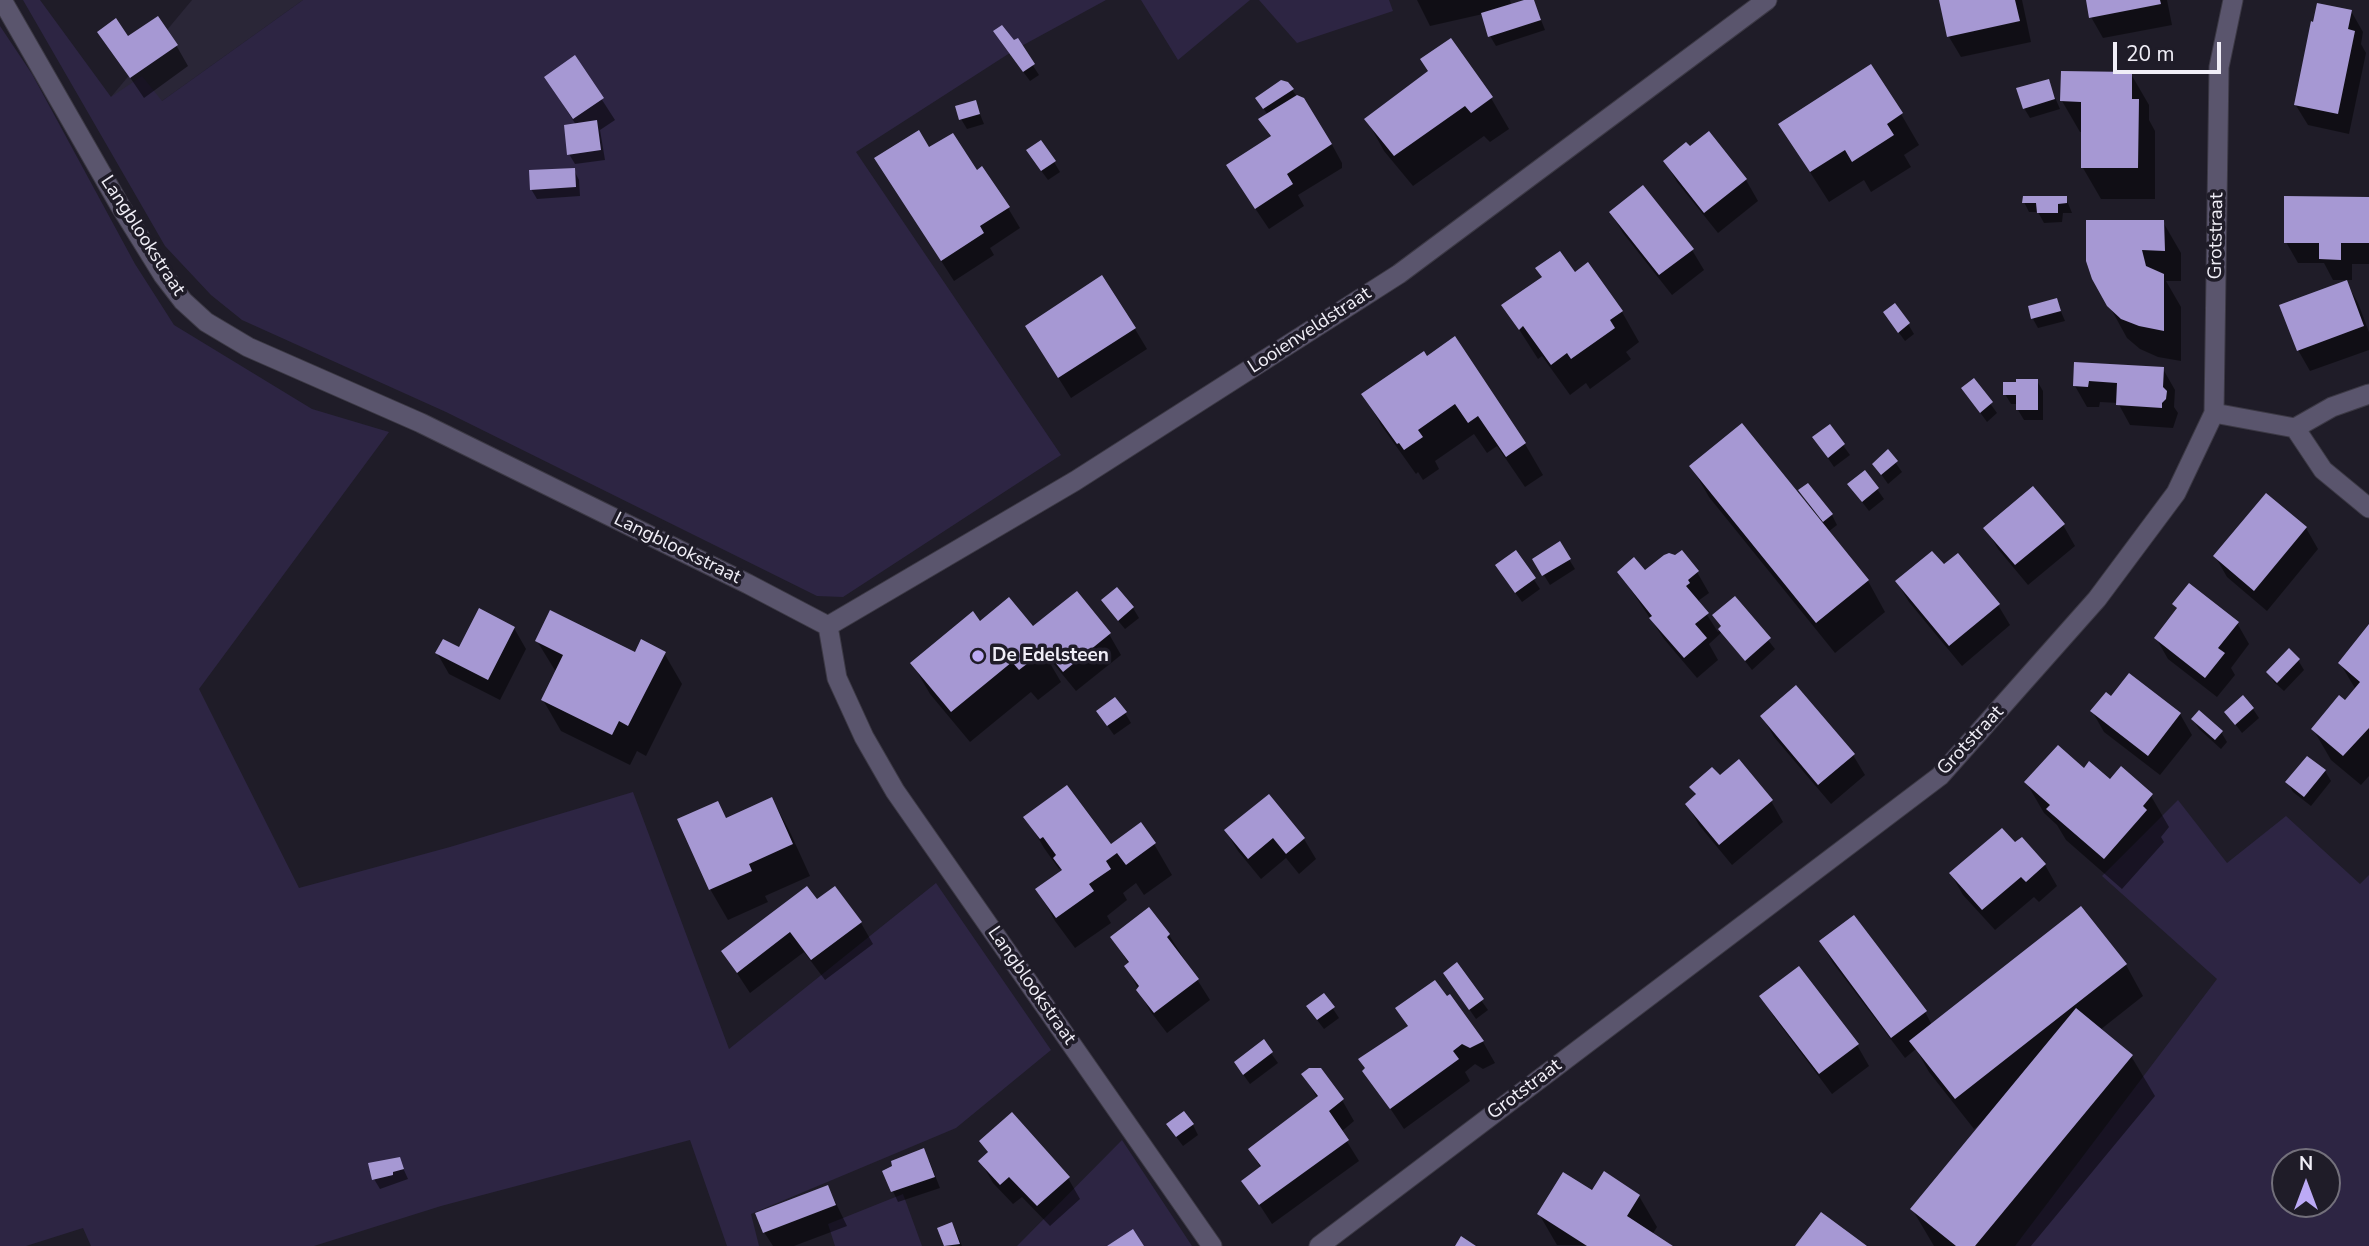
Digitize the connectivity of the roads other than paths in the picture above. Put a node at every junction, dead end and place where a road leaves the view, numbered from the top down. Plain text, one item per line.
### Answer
1 (2, 0) edge
2 (1767, 0) edge
3 (2233, 0) edge
4 (2369, 394) edge
5 (2214, 413) junction
6 (2295, 428) junction
7 (2369, 508) edge
8 (828, 626) junction
9 (1213, 1246) edge
10 (1319, 1246) edge

1 - 8 street, Langblookstraat
2 - 8 street, Looienveldstraat
3 - 5 street, Grotstraat
4 - 6 street
5 - 6 street
5 - 10 street, Grotstraat
6 - 7 street
8 - 9 street, Langblookstraat

